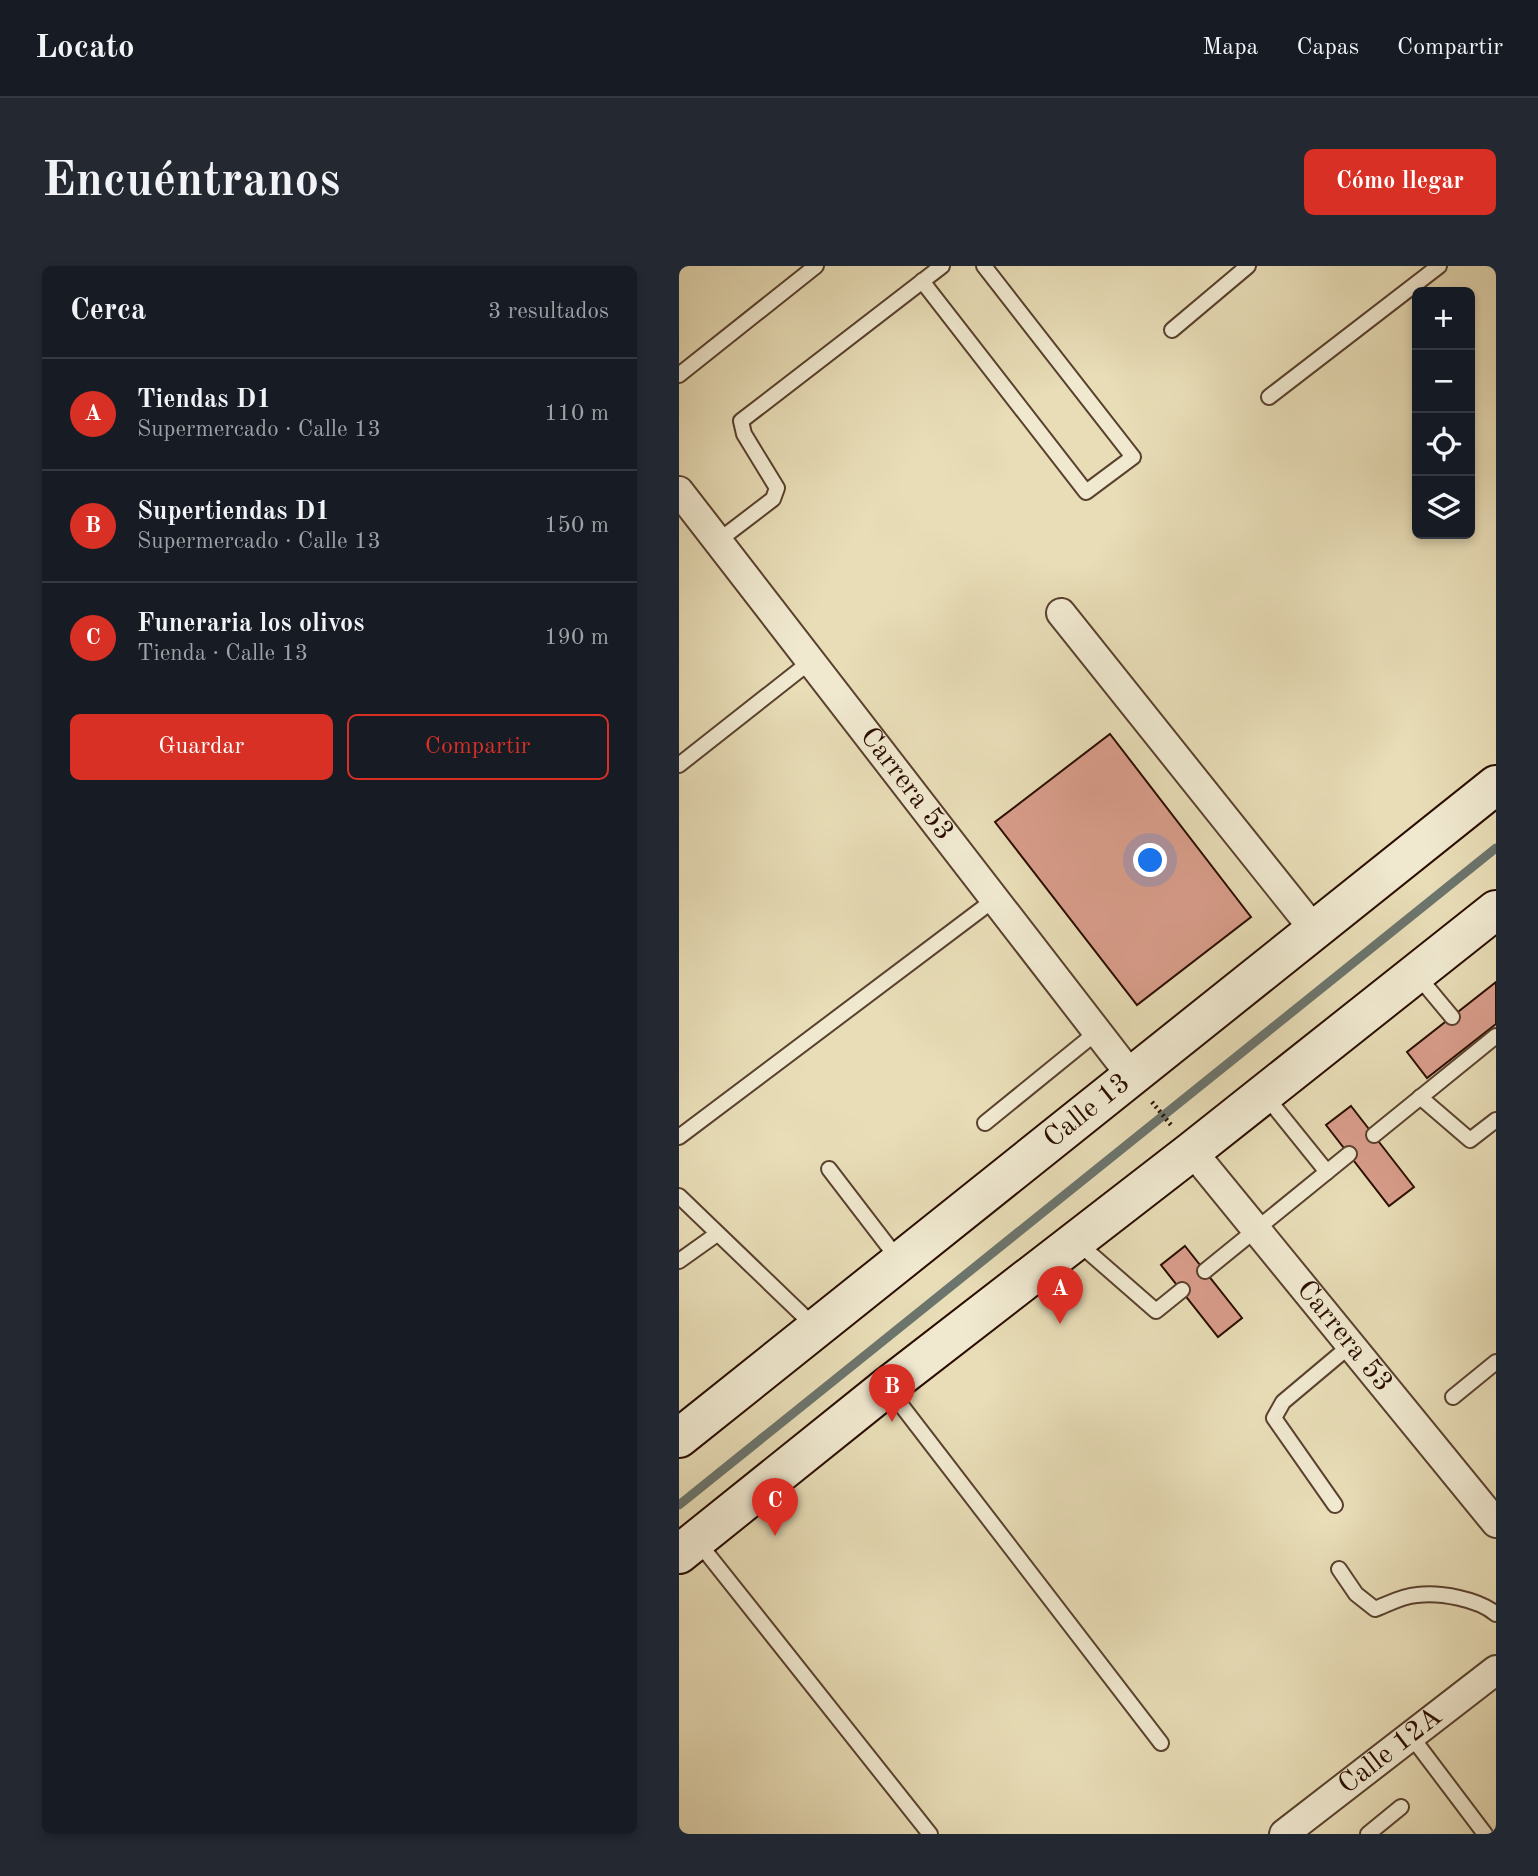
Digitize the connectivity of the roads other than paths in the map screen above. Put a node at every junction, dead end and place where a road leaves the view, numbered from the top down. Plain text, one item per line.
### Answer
1 (816, 266) edge
2 (942, 266) edge
3 (984, 266) edge
4 (1248, 266) edge
5 (1439, 266) edge
6 (922, 281) junction
7 (1172, 330) dead end
8 (679, 375) edge
9 (1269, 397) dead end
10 (679, 491) edge
11 (718, 541) junction
12 (1061, 613) dead end
13 (811, 661) junction
14 (679, 765) edge
15 (1496, 785) edge
16 (995, 899) junction
17 (1496, 910) edge
18 (1316, 932) junction
19 (1416, 973) junction
20 (1452, 1017) dead end
21 (1097, 1032) junction
22 (1496, 1036) edge
23 (1142, 1089) junction
24 (1264, 1093) junction
25 (1420, 1097) junction
26 (1496, 1120) edge
27 (985, 1123) dead end
28 (1374, 1135) dead end
29 (679, 1137) edge
30 (1183, 1139) junction
31 (1349, 1154) dead end
32 (829, 1170) dead end
33 (1327, 1172) junction
34 (679, 1196) edge
35 (1257, 1229) junction
36 (717, 1234) junction
37 (1076, 1241) junction
38 (679, 1261) edge
39 (901, 1263) junction
40 (1205, 1271) dead end
41 (1182, 1290) dead end
42 (818, 1330) junction
43 (1352, 1344) junction
44 (1496, 1362) edge
45 (887, 1387) junction
46 (1453, 1397) dead end
47 (679, 1438) edge
48 (1335, 1505) dead end
49 (1496, 1523) edge
50 (688, 1548) edge
51 (1339, 1569) dead end
52 (1496, 1614) edge
53 (1496, 1670) edge
54 (1411, 1736) junction
55 (1161, 1743) dead end
56 (1401, 1807) dead end
57 (930, 1834) edge
58 (1284, 1834) edge
59 (1368, 1834) edge
60 (1485, 1834) edge

1 - 8 lane
2 - 6 lane
3 - 6 lane
4 - 7 lane
5 - 9 lane
6 - 11 lane
10 - 11 street, Carrera 53
11 - 13 street, Carrera 53
12 - 18 street
13 - 14 lane
13 - 16 street, Carrera 53
15 - 18 main road, Calle 13
16 - 21 street, Carrera 53
16 - 29 lane
17 - 19 main road
18 - 23 main road, Calle 13
19 - 20 lane
19 - 24 main road
21 - 23 street, Carrera 53
21 - 27 lane
22 - 25 lane
23 - 39 main road, Calle 13
24 - 30 main road
24 - 33 lane
25 - 26 lane
25 - 28 lane
30 - 35 street, Carrera 53
30 - 37 main road
31 - 33 lane
32 - 39 lane
33 - 35 lane
34 - 36 lane
35 - 40 lane
35 - 43 street, Carrera 53
36 - 38 lane
36 - 42 lane
37 - 41 lane
37 - 45 main road
39 - 42 main road, Calle 13
42 - 47 main road, Calle 13
43 - 48 lane
43 - 49 street, Carrera 53
44 - 46 lane
45 - 50 main road
45 - 55 lane
50 - 57 lane
51 - 52 lane
53 - 54 street, Calle 12A
54 - 58 street, Calle 12A
54 - 60 lane
56 - 59 lane

